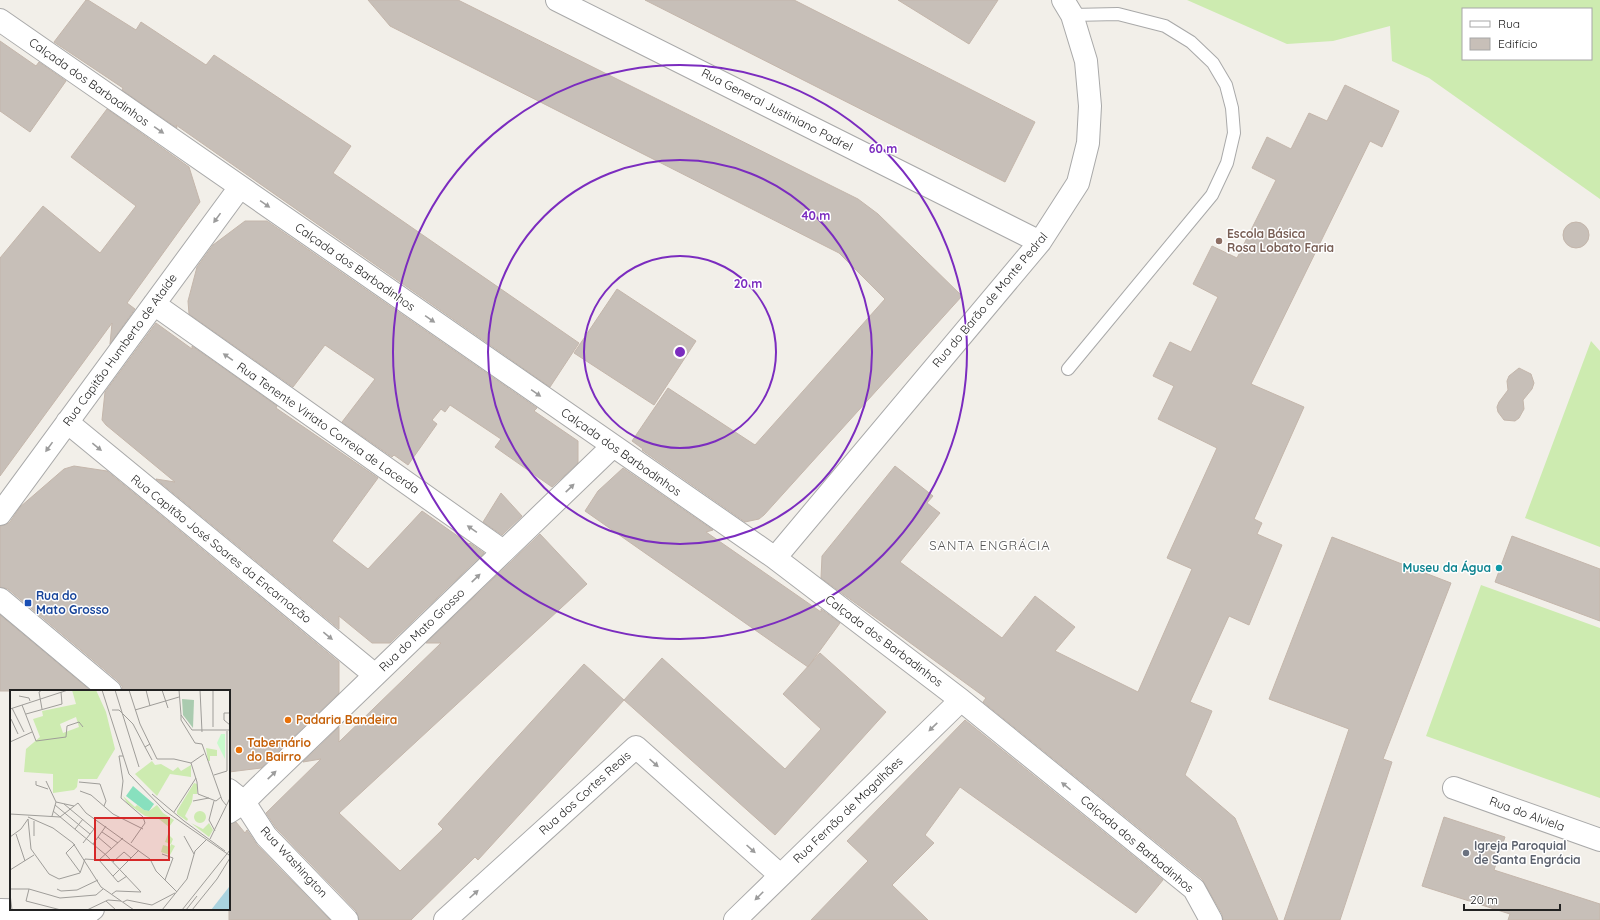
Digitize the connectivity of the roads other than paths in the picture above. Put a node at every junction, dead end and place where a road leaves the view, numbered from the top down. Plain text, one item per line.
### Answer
1 (557, 0) edge
2 (1067, 7) edge
3 (0, 20) edge
4 (240, 187) junction
5 (1040, 242) junction
6 (154, 304) junction
7 (1068, 370) dead end
8 (67, 422) junction
9 (613, 446) junction
10 (0, 514) edge
11 (503, 551) junction
12 (775, 558) junction
13 (0, 599) edge
14 (375, 675) junction
15 (109, 690) edge
16 (961, 700) junction
17 (1454, 788) dead end
18 (234, 801) edge
19 (1600, 840) edge
20 (780, 875) junction
21 (0, 910) edge
22 (92, 914) edge
23 (347, 920) edge
24 (445, 920) edge
25 (735, 920) edge
26 (1211, 920) edge

1 - 5 street, Rua General Justiniano Padrel
2 - 5 street, Rua do Barão de Monte Pedral
2 - 7 lane
3 -> 4 street, Calçada dos Barbadinhos
4 -> 6 street, Rua Capitão Humberto de Ataíde
4 -> 9 street, Calçada dos Barbadinhos
5 - 12 street, Rua do Barão de Monte Pedral
6 - 8 street, Rua Capitão Humberto de Ataíde
11 -> 6 street, Rua Tenente Viriato Correia de Lacerda
8 -> 10 street, Rua Capitão Humberto de Ataíde
8 -> 14 street, Rua Capitão José Soares da Encarnação
11 -> 9 street, Rua do Mato Grosso
9 - 12 street, Calçada dos Barbadinhos
14 -> 11 street, Rua do Mato Grosso
12 - 16 street, Calçada dos Barbadinhos
13 - 15 street
18 -> 14 street, Rua do Mato Grosso
16 -> 20 street, Rua Fernão de Magalhães
26 -> 16 street, Calçada dos Barbadinhos
17 - 19 street, Rua do Alviela
18 - 23 street, Rua Washington
24 -> 20 street, Rua dos Cortes Reais
20 -> 25 street, Rua Fernão de Magalhães
21 - 22 street

